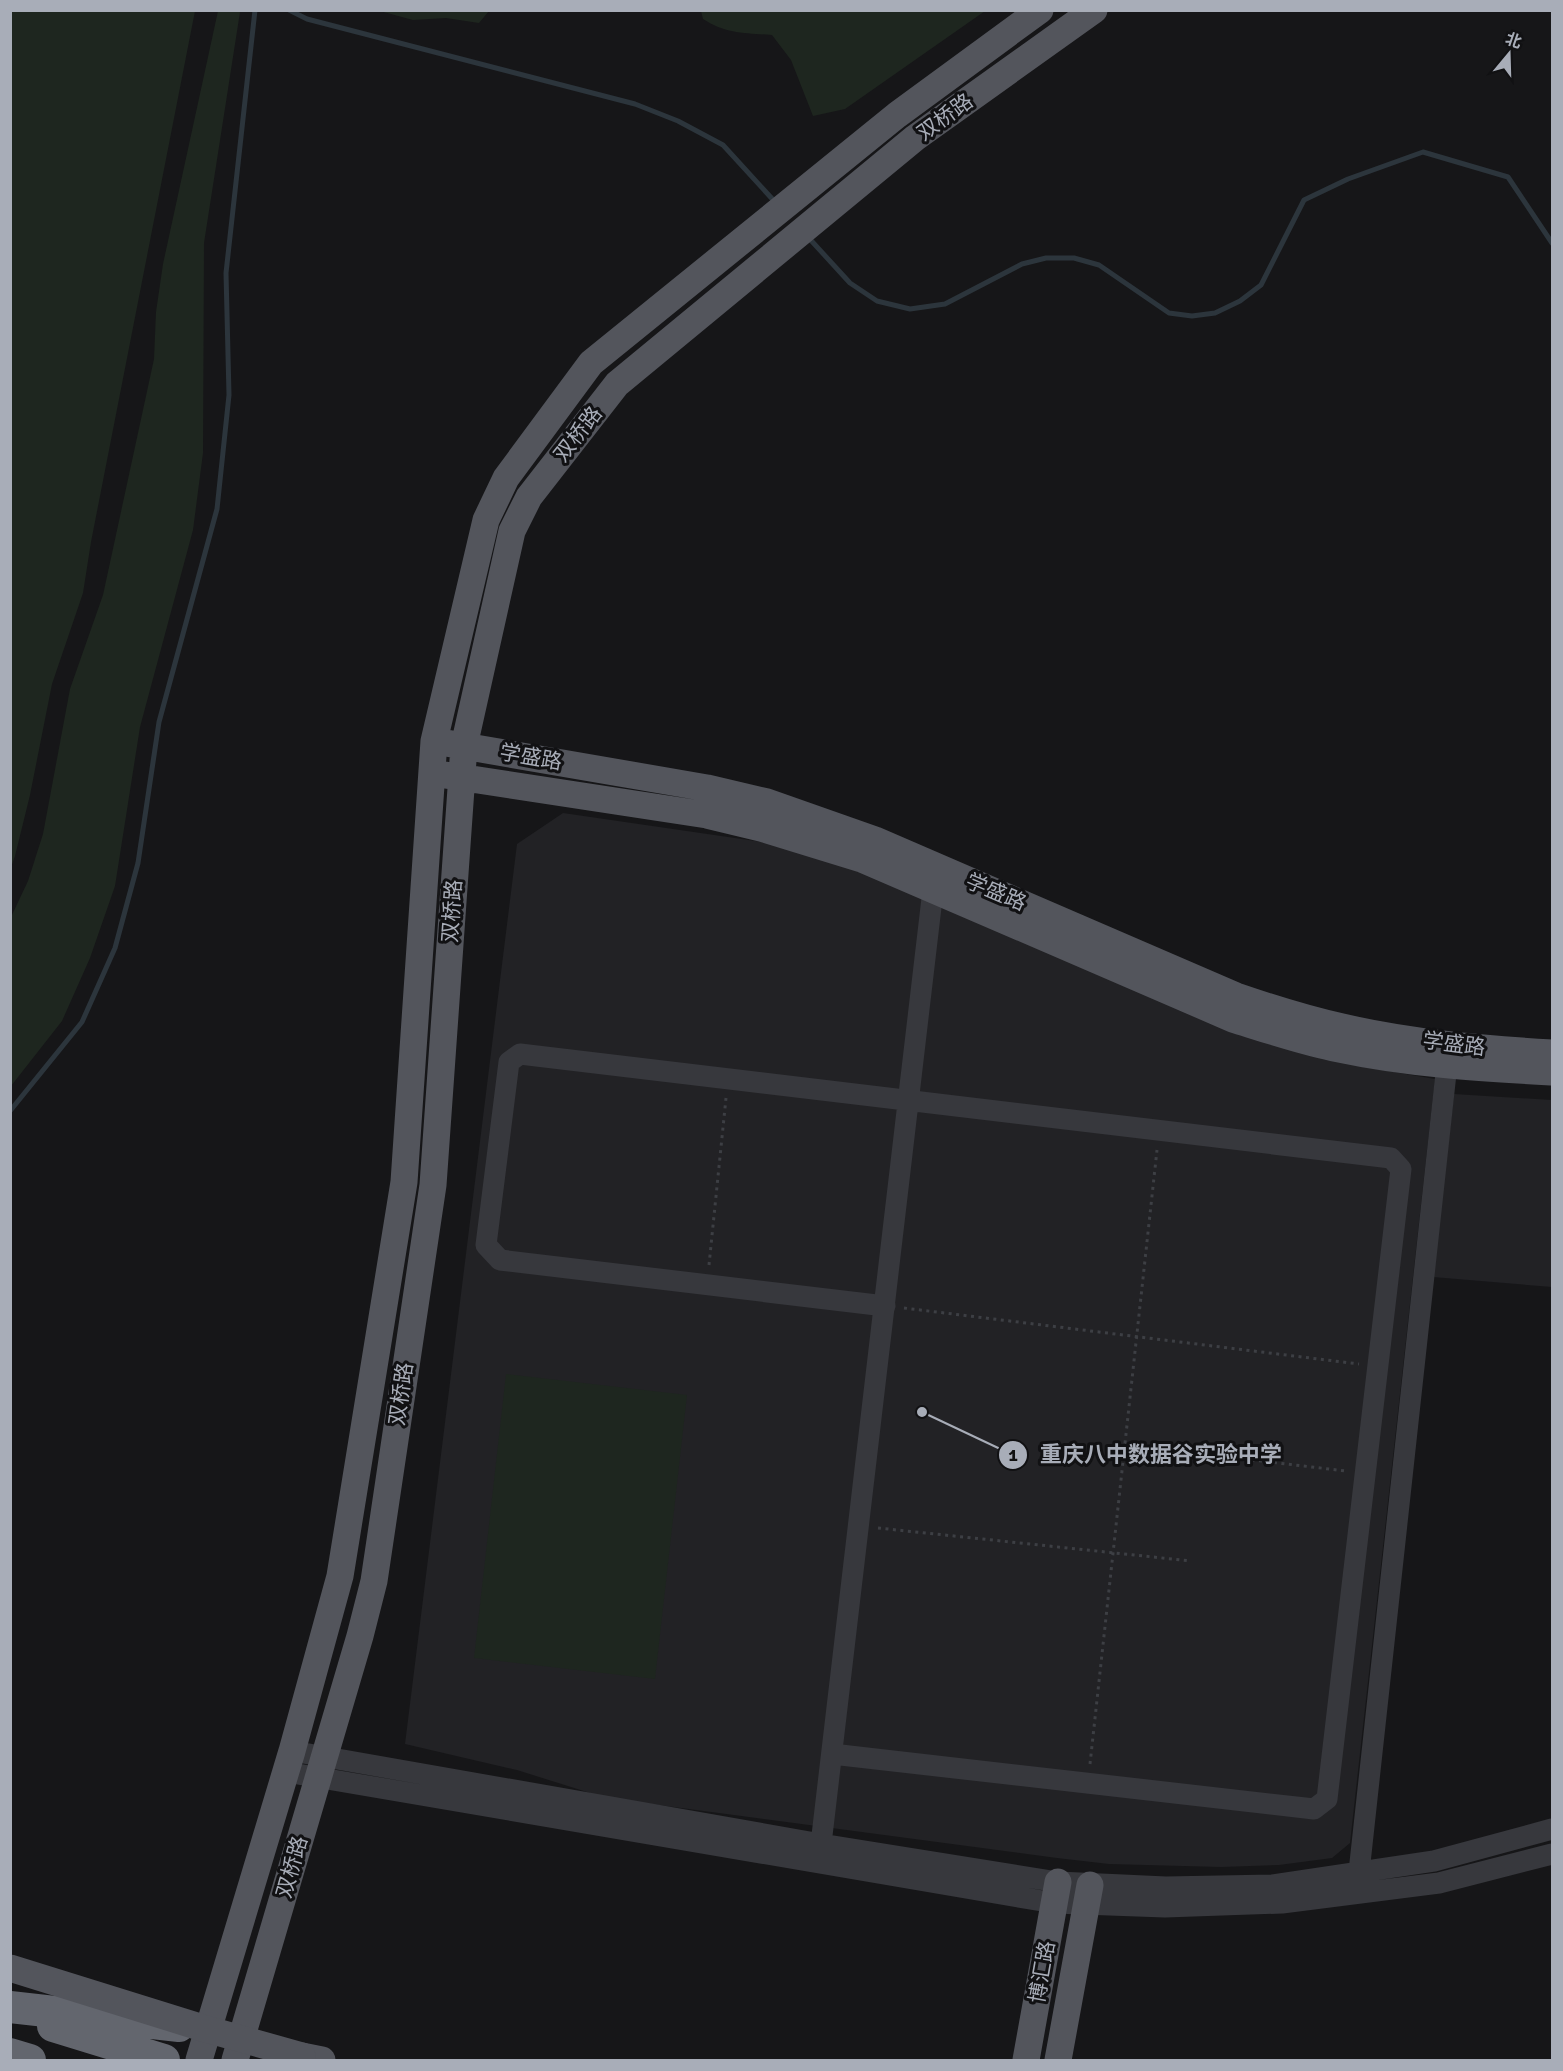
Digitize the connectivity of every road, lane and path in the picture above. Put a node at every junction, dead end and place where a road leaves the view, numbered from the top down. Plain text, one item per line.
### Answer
1 (1040, 10) edge
2 (1094, 10) edge
3 (434, 741) junction
4 (464, 746) junction
5 (432, 773) junction
6 (462, 778) junction
7 (933, 890) junction
8 (1552, 1053) edge
9 (1447, 1064) junction
10 (1552, 1072) edge
11 (728, 1079) junction
12 (909, 1100) junction
13 (1159, 1130) junction
14 (707, 1285) junction
15 (885, 1306) junction
16 (1137, 1336) junction
17 (1378, 1366) junction
18 (1125, 1445) junction
19 (1365, 1473) junction
20 (858, 1526) junction
21 (1113, 1552) junction
22 (1191, 1561) dead end
23 (832, 1754) junction
24 (289, 1761) junction
25 (322, 1767) junction
26 (1088, 1783) junction
27 (1552, 1829) edge
28 (821, 1844) junction
29 (1552, 1854) edge
30 (1359, 1872) junction
31 (1056, 1893) junction
32 (1088, 1895) junction
33 (10, 1968) edge
34 (10, 2007) edge
35 (10, 2012) edge
36 (206, 2029) junction
37 (10, 2054) edge
38 (312, 2058) edge
39 (30, 2061) edge
40 (164, 2061) edge
41 (199, 2061) edge
42 (235, 2061) edge
43 (1026, 2061) edge
44 (1058, 2061) edge

1 - 3 main road, 双桥路
2 - 4 main road, 双桥路
3 - 4 main road, 学盛路
3 - 5 main road, 双桥路
4 - 6 main road, 双桥路
4 - 8 main road, 学盛路
5 - 6 main road, 学盛路
5 - 24 main road, 双桥路
6 - 7 main road, 学盛路
6 - 25 main road, 双桥路
7 - 9 main road, 学盛路
7 - 12 street
9 - 10 main road, 学盛路
9 - 30 street
11 - 12 street
11 - 14 path
11 - 14 street
12 - 13 street
12 - 15 street
13 - 16 path
13 - 17 street
14 - 15 street
15 - 16 path
15 - 20 street
16 - 17 path
16 - 18 path
17 - 19 street
18 - 19 path
18 - 21 path
19 - 26 street
20 - 21 path
20 - 23 street
21 - 22 path
21 - 26 path
23 - 26 street
23 - 28 street
24 - 25 street
24 - 41 main road, 双桥路
25 - 28 street
25 - 31 street
25 - 42 main road, 双桥路
27 - 30 street
28 - 31 street
29 - 32 street
30 - 32 street
31 - 32 street
31 - 43 main road, 博汇路
32 - 44 main road, 博汇路
33 - 36 main road, bridge
34 - 36 highway, bridge
35 - 40 highway
36 - 38 main road, bridge
37 - 39 highway

